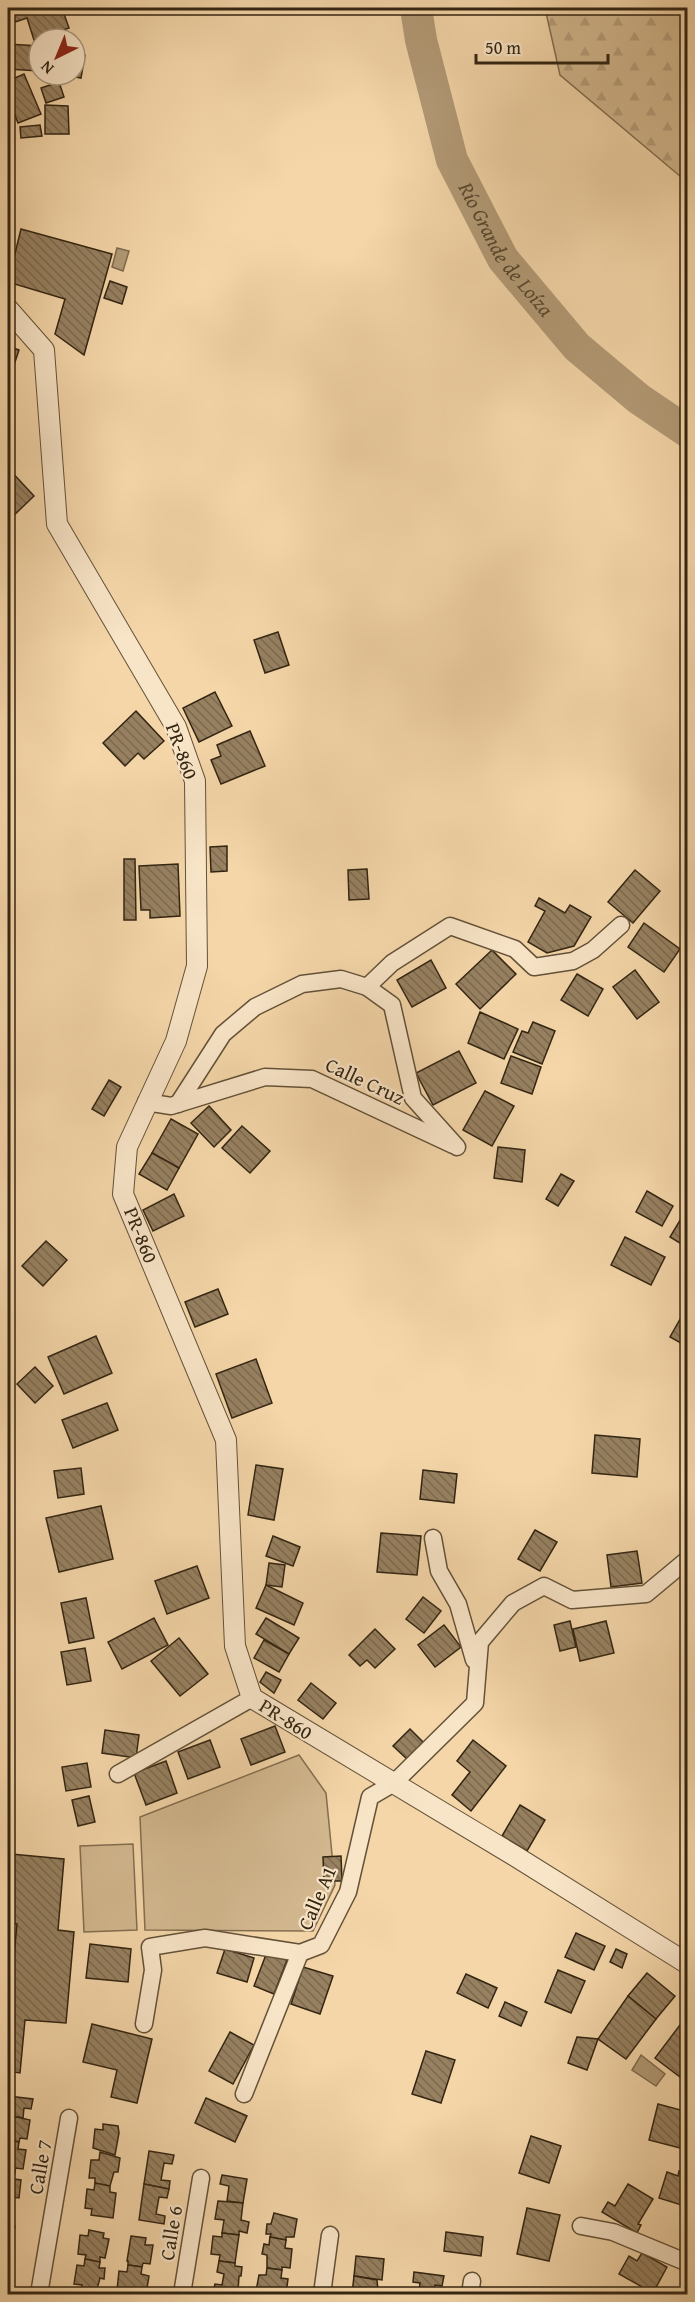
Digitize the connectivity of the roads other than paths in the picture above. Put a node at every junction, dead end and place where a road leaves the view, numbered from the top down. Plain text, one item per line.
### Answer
1 (8, 309) edge
2 (621, 925) dead end
3 (367, 987) junction
4 (146, 1102) junction
5 (178, 1104) junction
6 (433, 1538) dead end
7 (687, 1559) edge
8 (477, 1676) junction
9 (252, 1698) junction
10 (118, 1774) dead end
11 (394, 1783) junction
12 (300, 1953) junction
13 (687, 1964) edge
14 (144, 2024) dead end
15 (244, 2094) dead end
16 (69, 2118) dead end
17 (201, 2178) dead end
18 (581, 2226) dead end
19 (330, 2235) dead end
20 (687, 2263) edge
21 (39, 2295) edge
22 (182, 2295) edge
23 (322, 2295) edge

1 - 4 street, PR-860 / PR-860
2 - 3 street
3 - 5 street
3 - 5 street, Calle Cruz
4 - 5 street, Calle Cruz
4 - 9 street, PR-860 / PR-860
6 - 8 street
7 - 8 street, Calle A1
8 - 11 street, Calle A1
9 - 10 street
9 - 11 street, PR-860 / PR-860
11 - 12 street, Calle A1
11 - 13 street, PR-860 / PR-860
12 - 14 street, Calle A1
12 - 15 street
16 - 21 street, Calle 7
17 - 22 street, Calle 6
18 - 20 street
19 - 23 street

